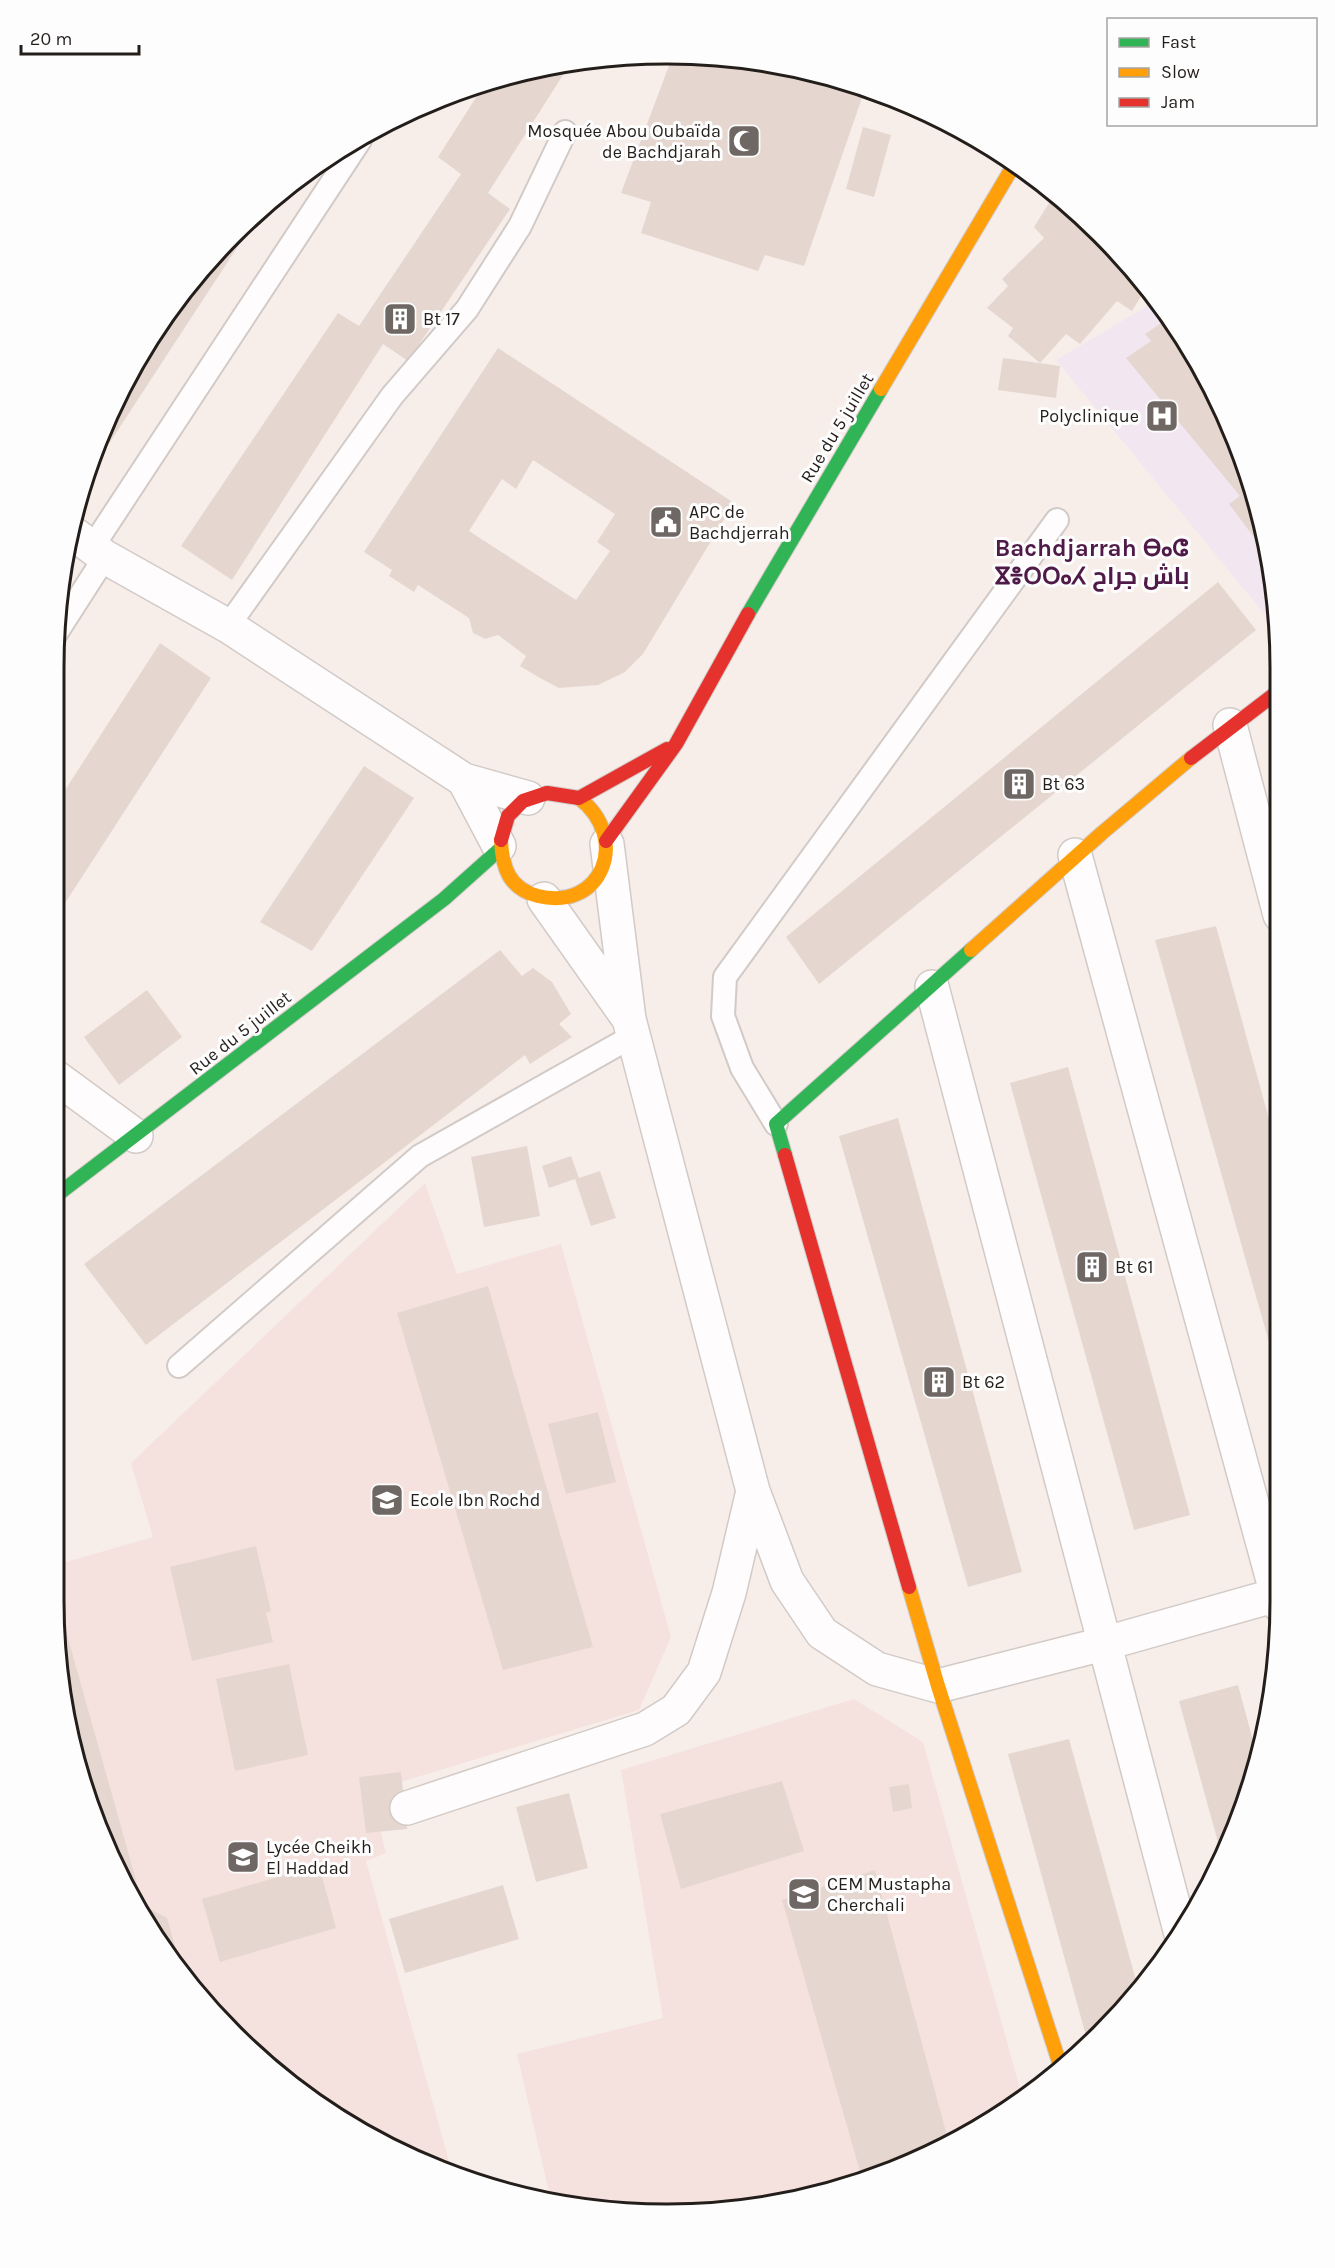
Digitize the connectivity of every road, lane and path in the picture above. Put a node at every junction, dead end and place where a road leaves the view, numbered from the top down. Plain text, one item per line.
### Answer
1 (565, 132) dead end
2 (350, 155) edge
3 (1010, 171) edge
4 (1057, 520) dead end
5 (91, 546) edge
6 (69, 601) edge
7 (228, 626) junction
8 (1270, 697) edge
9 (1230, 725) junction
10 (676, 744) junction
11 (464, 780) junction
12 (528, 798) junction
13 (579, 798) junction
14 (607, 842) junction
15 (500, 847) junction
16 (1075, 855) junction
17 (1270, 877) edge
18 (468, 894) dead end
19 (444, 899) junction
20 (544, 899) junction
21 (932, 987) junction
22 (631, 1028) junction
23 (64, 1083) edge
24 (776, 1124) junction
25 (136, 1136) junction
26 (64, 1190) edge
27 (180, 1366) dead end
28 (753, 1491) junction
29 (1270, 1565) edge
30 (1270, 1600) edge
31 (1103, 1644) junction
32 (938, 1686) junction
33 (407, 1808) dead end
34 (1178, 1922) edge
35 (1058, 2060) edge

1 - 7 lane
2 - 5 lane
3 - 10 street, Rue du 5 juillet
4 - 24 lane
5 - 6 lane
5 - 7 street
7 - 11 street
8 - 9 street
9 - 16 street
9 - 17 street
10 - 13 street
10 - 14 street, Rue du 5 juillet
11 - 12 street
11 - 15 street
12 - 13 street
12 - 15 street
13 - 14 street
14 - 20 street
14 - 22 street
15 - 19 street, Rue du 5 juillet
15 - 20 street
16 - 21 street
16 - 29 street
18 - 19 street
19 - 25 street, Rue du 5 juillet
20 - 22 street
21 - 24 street
21 - 31 street
22 - 27 lane
22 - 28 street
23 - 25 street
24 - 32 street
25 - 26 street, Rue du 5 juillet
28 - 32 street
28 - 33 street
30 - 31 street
31 - 32 street
31 - 34 street
32 - 35 street

